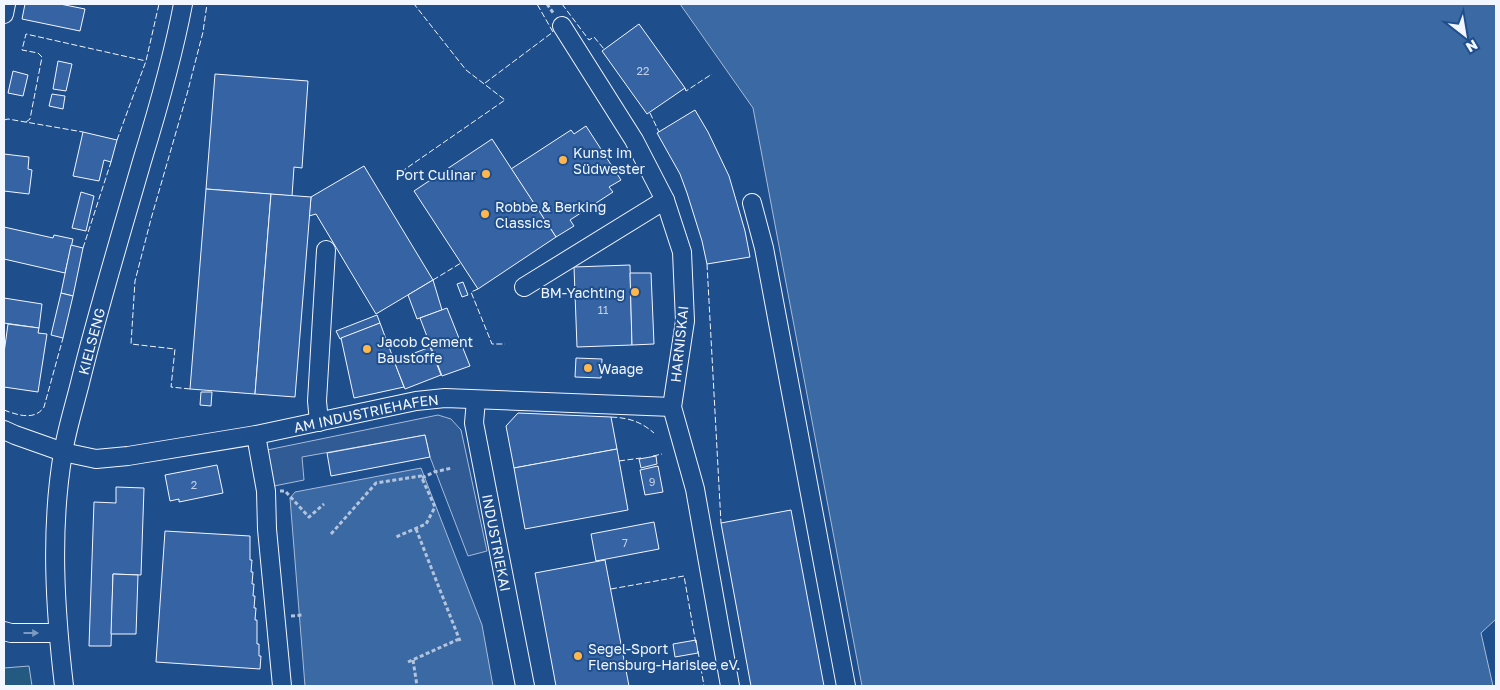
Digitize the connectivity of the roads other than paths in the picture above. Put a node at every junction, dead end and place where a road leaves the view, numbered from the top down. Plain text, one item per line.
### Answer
1 (6, 4) edge
2 (183, 4) edge
3 (4, 14) edge
4 (562, 26) dead end
5 (665, 200) junction
6 (752, 203) dead end
7 (326, 250) dead end
8 (524, 287) dead end
9 (476, 400) junction
10 (672, 407) junction
11 (319, 422) junction
12 (4, 430) edge
13 (256, 435) junction
14 (63, 452) junction
15 (4, 631) edge
16 (58, 633) junction
17 (64, 686) edge
18 (282, 686) edge
19 (525, 686) edge
20 (730, 686) edge
21 (846, 686) edge

1 - 3 street
2 - 14 street, KIELSENG
4 - 5 street, HARNISKAI
5 - 8 street
5 - 10 street, HARNISKAI
6 - 21 street
7 - 11 street
9 - 10 street, AM INDUSTRIEHAFEN
9 - 11 street, AM INDUSTRIEHAFEN
9 - 19 street, INDUSTRIEKAI
10 - 20 street, HARNISKAI
11 - 13 street, AM INDUSTRIEHAFEN
12 - 14 street, AM INDUSTRIEHAFEN
13 - 14 street, AM INDUSTRIEHAFEN
13 - 18 street
14 - 16 street, KIELSENG
15 -> 16 street
16 - 17 street, KIELSENG

